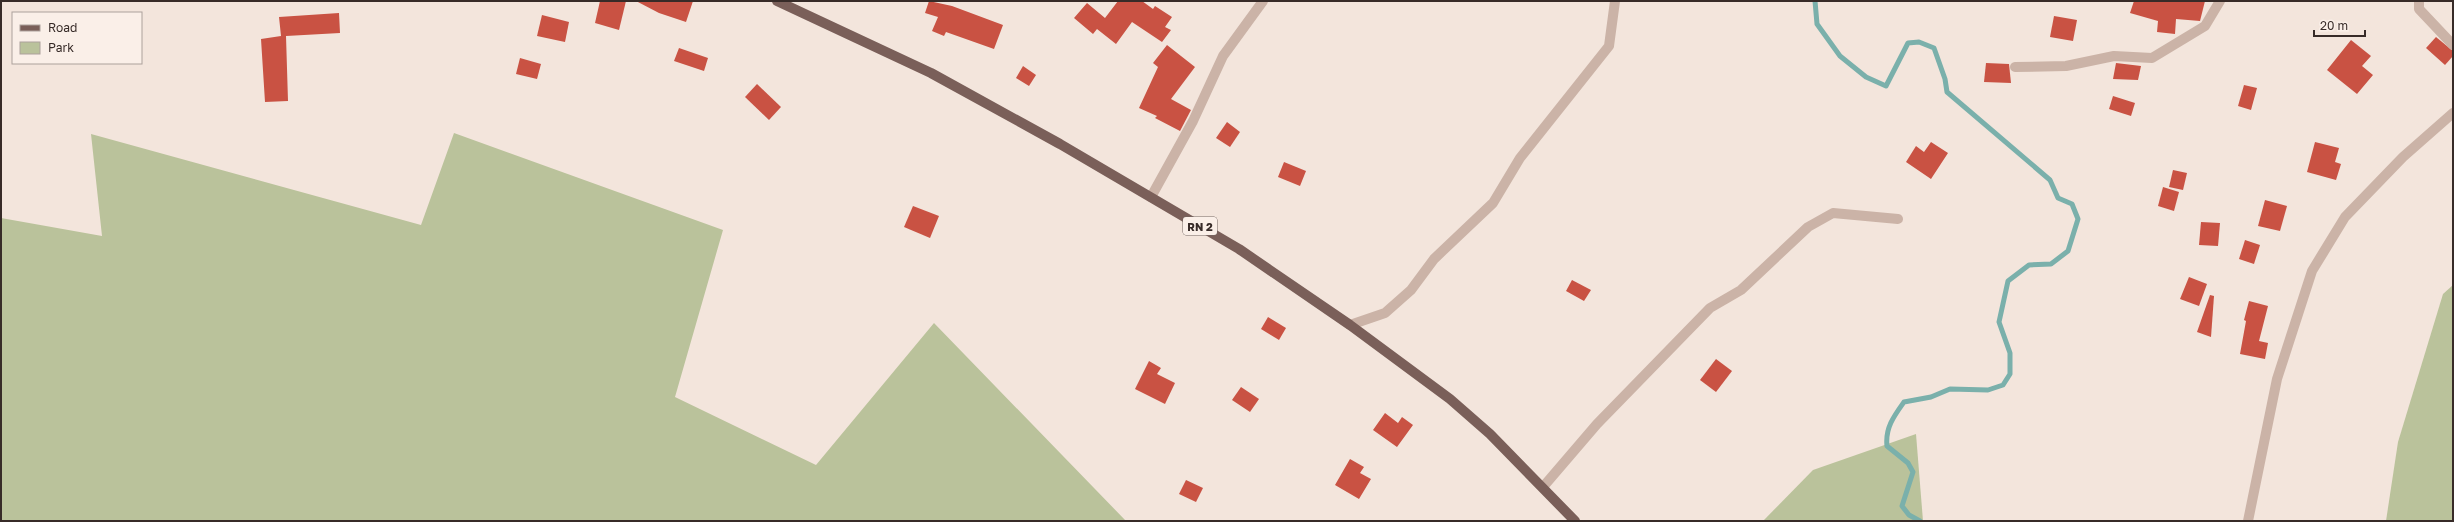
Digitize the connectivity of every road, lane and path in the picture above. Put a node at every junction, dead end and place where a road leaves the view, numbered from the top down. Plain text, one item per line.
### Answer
1 (777, 1) edge
2 (1262, 1) edge
3 (1615, 1) edge
4 (2220, 1) edge
5 (2419, 1) edge
6 (792, 4) edge
7 (2453, 45) edge
8 (2015, 67) dead end
9 (2453, 113) edge
10 (1151, 197) junction
11 (1898, 219) dead end
12 (1350, 325) junction
13 (1543, 487) junction
14 (1575, 521) edge
15 (2248, 521) edge

1 - 6 main road, RN 2
2 - 10 street
3 - 12 street
4 - 8 street
5 - 7 street
6 - 10 main road, RN 2
9 - 15 street
10 - 12 main road, RN 2
11 - 13 street
12 - 13 main road, RN 2
13 - 14 main road, RN 2

